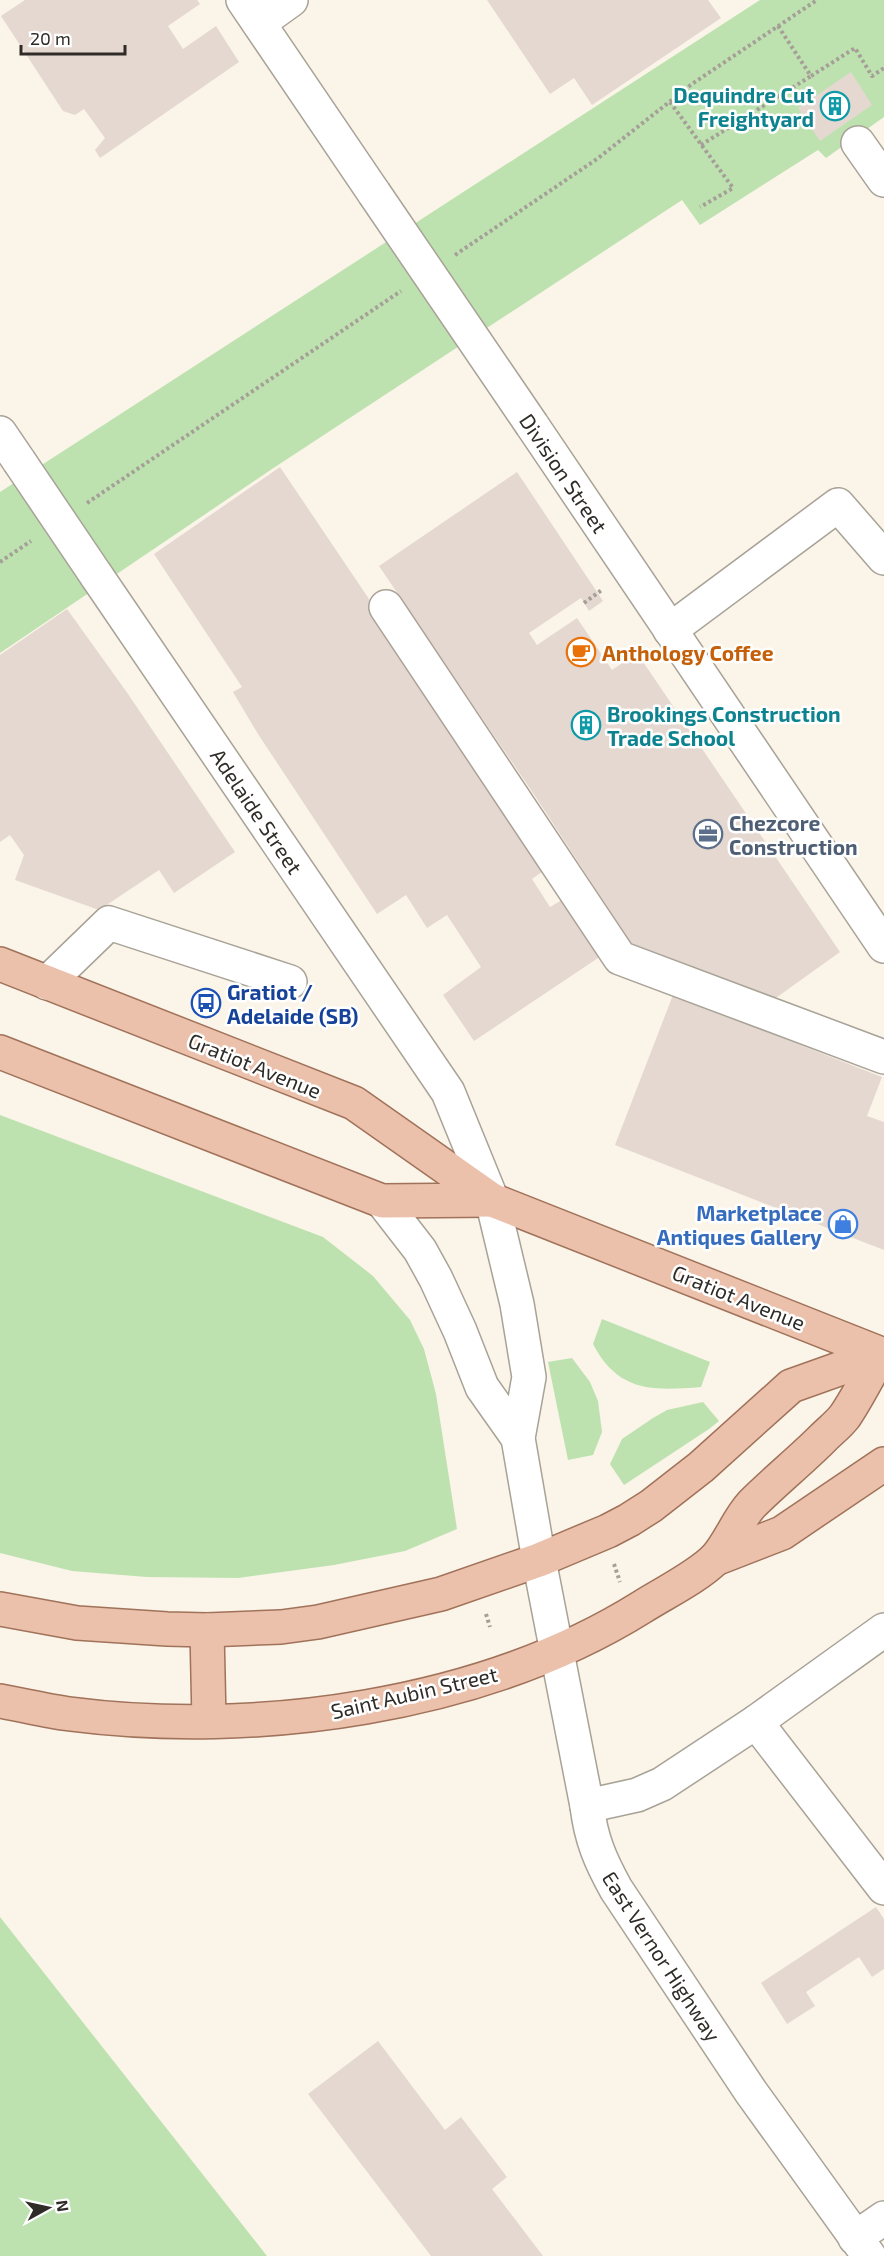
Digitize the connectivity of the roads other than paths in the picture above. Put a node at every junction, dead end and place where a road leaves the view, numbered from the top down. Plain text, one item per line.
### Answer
1 (291, 0) edge
2 (251, 11) edge
3 (858, 143) dead end
4 (884, 180) edge
5 (0, 433) edge
6 (884, 558) edge
7 (386, 608) dead end
8 (670, 630) junction
9 (884, 946) edge
10 (0, 964) edge
11 (290, 982) dead end
12 (47, 983) junction
13 (0, 1052) edge
14 (884, 1057) edge
15 (492, 1200) junction
16 (382, 1201) junction
17 (883, 1354) edge
18 (518, 1438) junction
19 (884, 1464) edge
20 (715, 1559) junction
21 (539, 1560) junction
22 (0, 1609) edge
23 (207, 1630) junction
24 (884, 1630) edge
25 (558, 1651) junction
26 (0, 1701) edge
27 (210, 1721) junction
28 (756, 1722) junction
29 (587, 1806) junction
30 (884, 1888) edge
31 (884, 2218) edge
32 (862, 2247) edge

1 - 2 street
2 - 8 street, Division Street, bridge
3 - 4 street
5 - 15 street, Adelaide Street, bridge
6 - 8 street
7 - 14 street
8 - 9 street, Division Street
10 - 12 main road, Gratiot Avenue
11 - 12 street
12 - 15 main road, Gratiot Avenue
13 - 16 main road, Gratiot Avenue
15 - 16 main road, Gratiot Avenue
15 - 17 main road, Gratiot Avenue
15 - 18 street, East Vernor Highway
16 - 18 street, East Vernor Highway
17 - 20 main road, Saint Aubin Street
17 - 21 main road
18 - 21 street, East Vernor Highway
19 - 20 main road
20 - 25 main road, Saint Aubin Street
21 - 23 main road
21 - 25 street, East Vernor Highway
22 - 23 main road
23 - 27 main road
24 - 28 street
25 - 27 main road, Saint Aubin Street
25 - 29 street, East Vernor Highway
26 - 27 main road, Saint Aubin Street
28 - 29 street
28 - 30 street
29 - 32 street, East Vernor Highway
31 - 32 street

